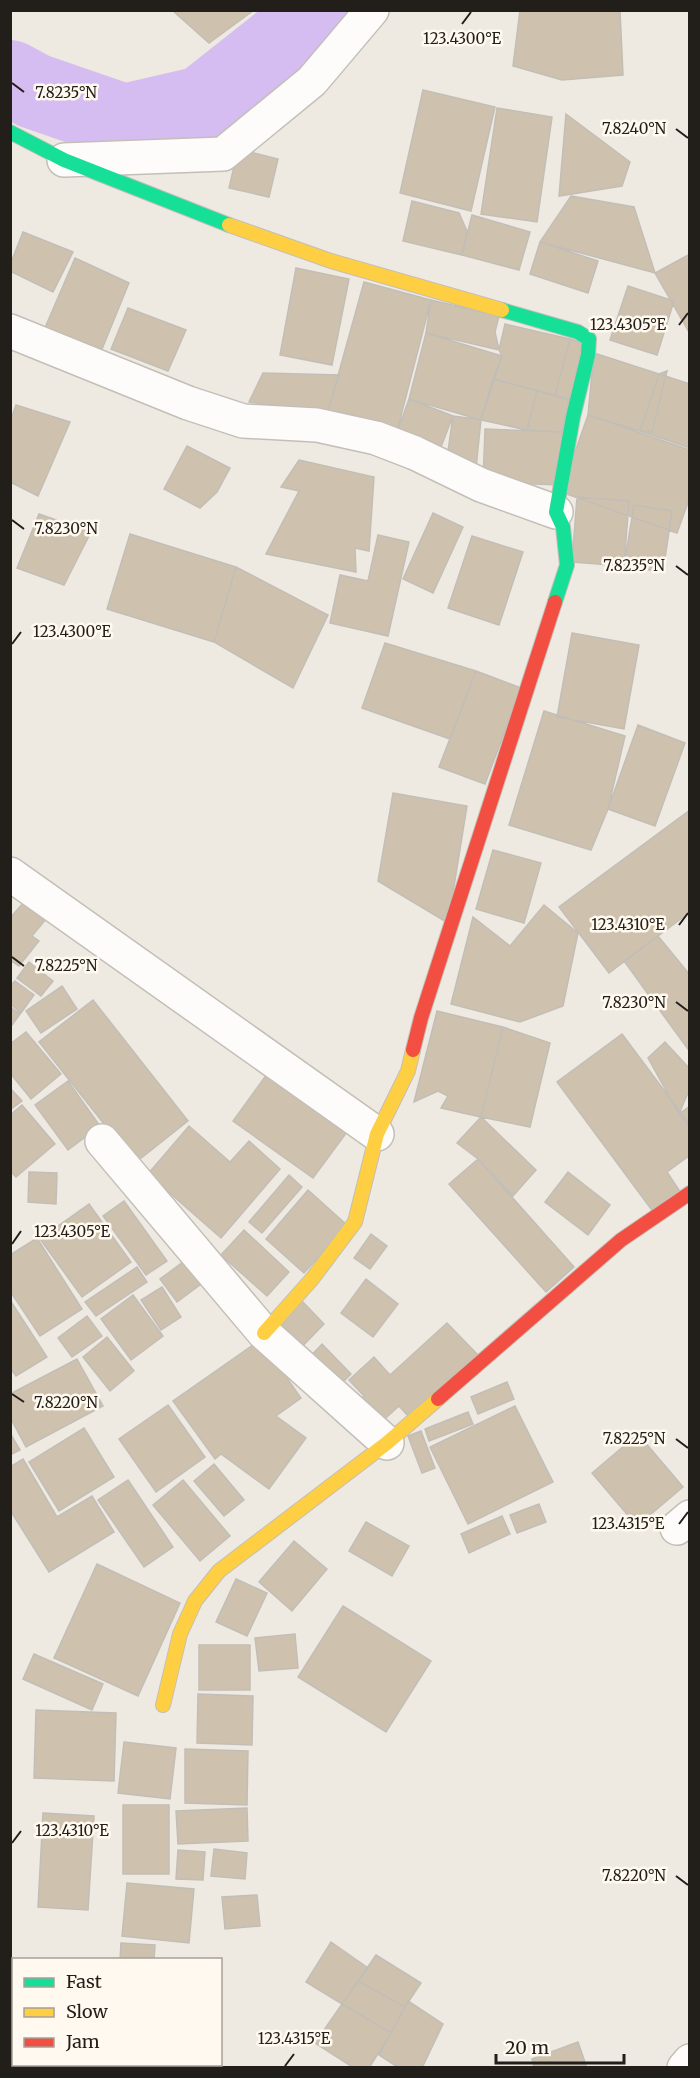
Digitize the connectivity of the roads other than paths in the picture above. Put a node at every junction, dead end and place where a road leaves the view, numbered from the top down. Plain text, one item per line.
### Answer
1 (372, 10) edge
2 (10, 132) edge
3 (64, 160) junction
4 (10, 331) edge
5 (556, 512) junction
6 (10, 874) edge
7 (377, 1134) junction
8 (102, 1141) dead end
9 (690, 1193) edge
10 (264, 1333) junction
11 (387, 1443) junction
12 (163, 1705) dead end
13 (690, 2061) edge
14 (684, 2067) edge

1 - 3 street
2 - 3 street
3 - 5 street
4 - 5 street
5 - 7 street
6 - 7 street
7 - 10 street
8 - 10 street
9 - 11 street
10 - 11 street
11 - 12 street
13 - 14 street

